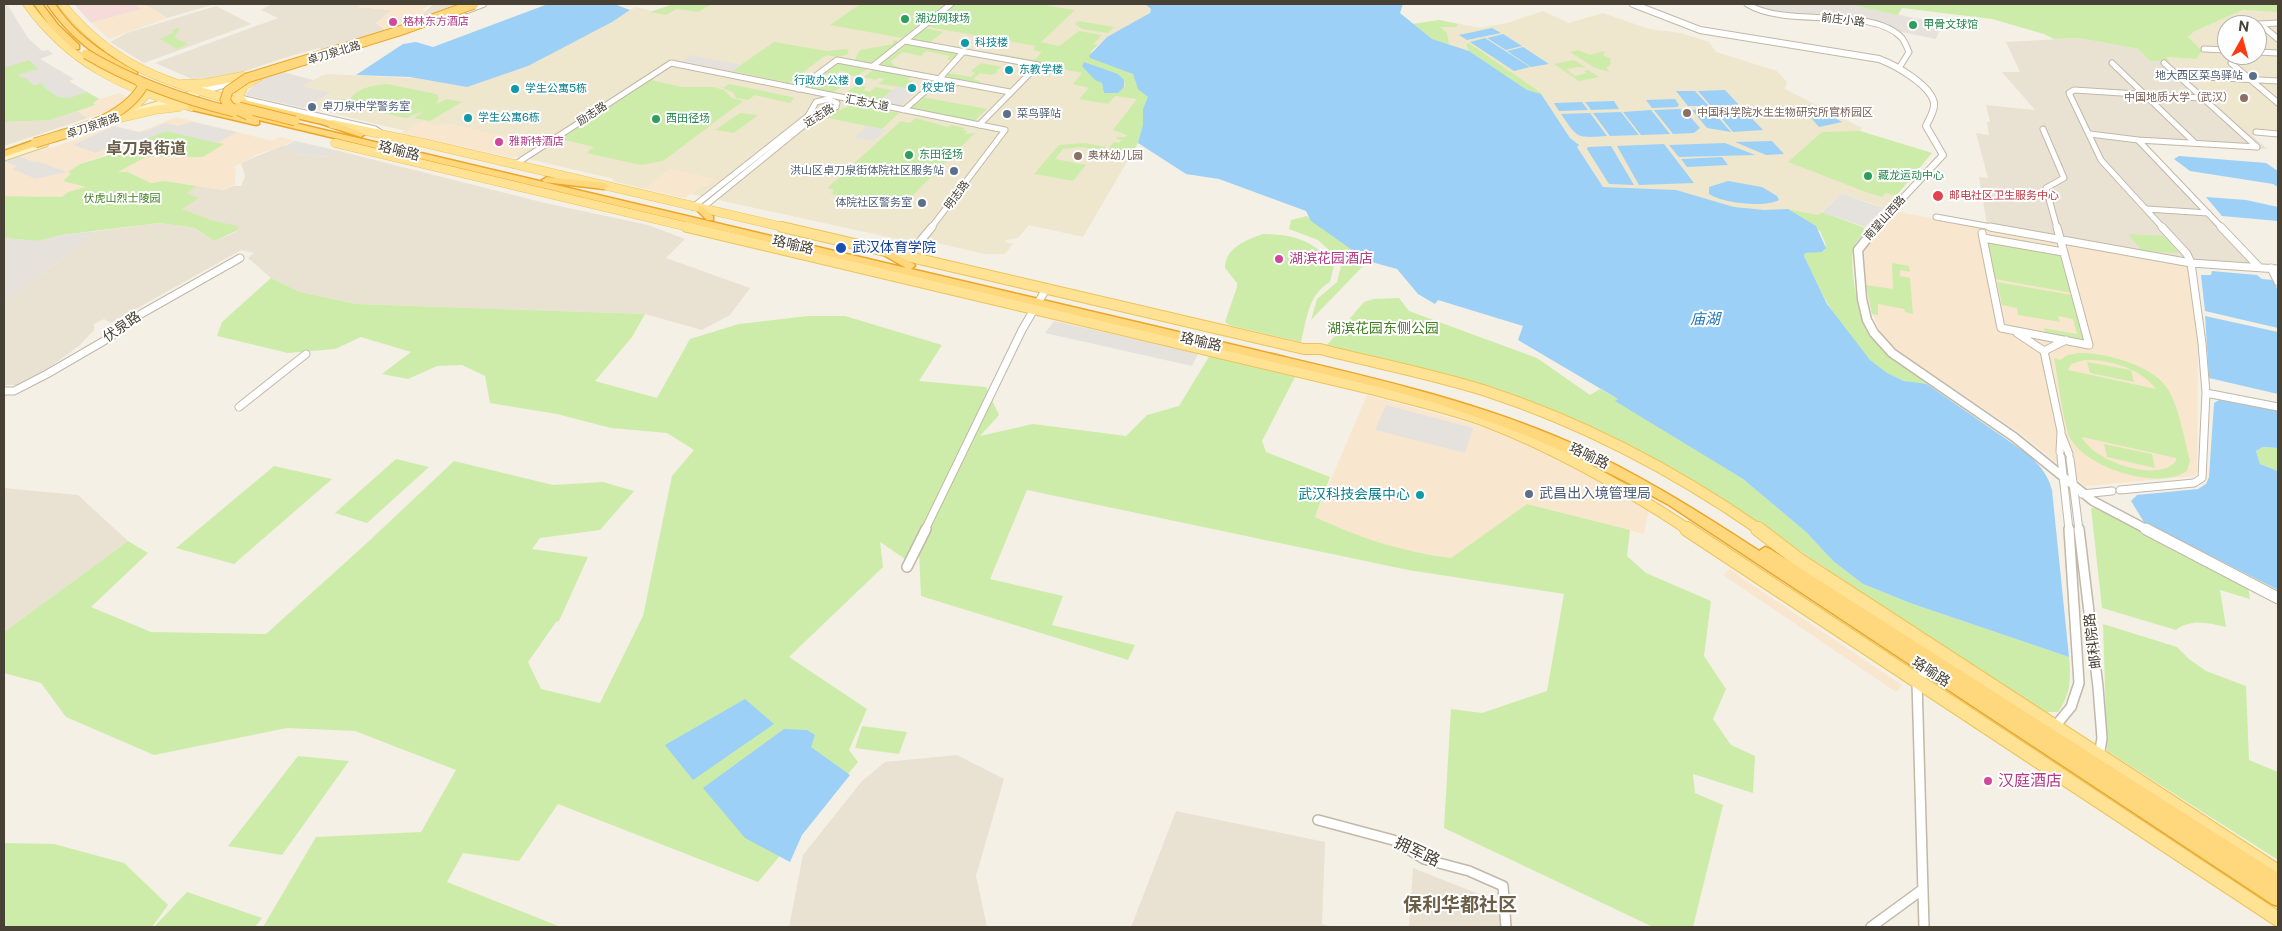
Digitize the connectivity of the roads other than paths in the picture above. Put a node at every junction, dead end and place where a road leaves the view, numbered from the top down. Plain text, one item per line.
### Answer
1 (27, 4) edge
2 (38, 4) edge
3 (51, 4) edge
4 (62, 4) edge
5 (468, 4) edge
6 (474, 4) edge
7 (482, 4) edge
8 (951, 4) edge
9 (1633, 4) edge
10 (1747, 4) edge
11 (46, 16) junction
12 (2278, 23) edge
13 (46, 30) junction
14 (71, 32) junction
15 (2278, 39) edge
16 (905, 41) junction
17 (96, 42) junction
18 (2204, 50) dead end
19 (2217, 50) edge
20 (964, 51) junction
21 (2112, 63) dead end
22 (2164, 63) dead end
23 (671, 64) joint
24 (2233, 65) edge
25 (873, 66) junction
26 (1899, 68) junction
27 (145, 73) junction
28 (134, 74) junction
29 (263, 74) junction
30 (243, 76) junction
31 (2204, 77) dead end
32 (939, 79) junction
33 (2250, 79) junction
34 (2278, 81) edge
35 (121, 83) junction
36 (167, 83) junction
37 (798, 89) junction
38 (142, 92) junction
39 (194, 92) junction
40 (1010, 92) junction
41 (818, 93) junction
42 (2144, 94) junction
43 (180, 96) joint
44 (2201, 98) junction
45 (165, 100) junction
46 (230, 100) junction
47 (822, 100) junction
48 (854, 100) junction
49 (242, 101) junction
50 (838, 103) junction
51 (2278, 103) edge
52 (190, 107) junction
53 (904, 110) junction
54 (206, 111) junction
55 (122, 112) junction
56 (248, 115) junction
57 (103, 122) junction
58 (979, 125) junction
59 (2043, 129) dead end
60 (1005, 130) joint
61 (2256, 132) dead end
62 (2090, 134) junction
63 (2278, 134) edge
64 (2138, 140) junction
65 (336, 142) junction
66 (387, 142) junction
67 (2195, 143) junction
68 (4, 154) edge
69 (514, 165) junction
70 (540, 179) junction
71 (604, 186) junction
72 (2147, 209) junction
73 (2208, 213) junction
74 (703, 215) junction
75 (1936, 217) dead end
76 (1982, 231) junction
77 (728, 237) junction
78 (2059, 239) junction
79 (886, 252) joint
80 (2063, 252) junction
81 (240, 258) dead end
82 (909, 261) junction
83 (2192, 263) junction
84 (2260, 267) junction
85 (2275, 268) edge
86 (924, 275) junction
87 (2278, 282) edge
88 (954, 291) junction
89 (1039, 299) junction
90 (2014, 330) junction
91 (2066, 340) junction
92 (1178, 344) junction
93 (1222, 347) junction
94 (2044, 351) junction
95 (306, 354) dead end
96 (4, 391) edge
97 (2206, 393) junction
98 (239, 407) dead end
99 (2278, 408) edge
100 (2065, 456) junction
101 (2065, 478) junction
102 (2075, 492) junction
103 (907, 566) dead end
104 (2278, 598) edge
105 (1926, 670) junction
106 (1917, 682) junction
107 (2047, 735) junction
108 (2028, 755) junction
109 (2094, 765) junction
110 (2078, 788) junction
111 (1318, 820) dead end
112 (2278, 872) edge
113 (2278, 882) edge
114 (1923, 889) junction
115 (2278, 898) edge
116 (2278, 919) edge
117 (1506, 927) edge
118 (1871, 927) edge
119 (1924, 927) edge

1 - 13 main road
2 - 11 highway, 珞喻路
3 - 14 highway, 珞喻路
4 - 17 main road
5 - 30 street, 卓刀泉北路
6 - 56 highway, bridge
7 - 29 street, 卓刀泉北路
8 - 16 street
9 - 26 street, 南望山西路
10 - 26 street, 前庄小路
11 - 13 highway
11 - 56 highway, 珞喻路, bridge
12 - 15 street
13 - 35 main road
14 - 17 highway
14 - 28 highway, 珞喻路
16 - 20 street
16 - 25 street
17 - 27 main road
18 - 19 street
20 - 32 street
20 - 40 street
21 - 42 street
22 - 44 street
23 - 37 street, 汇志大道
23 - 69 street, 励志路
24 - 33 street
25 - 32 street
25 - 37 street
26 - 101 street, 南望山西路
27 - 35 main road
27 - 36 main road
28 - 66 highway, 珞喻路, bridge
28 - 68 highway, bridge
29 - 39 street, 卓刀泉北路
29 - 49 main road
30 - 36 main road
30 - 39 street, 卓刀泉北路
31 - 33 street
32 - 40 street
32 - 53 street
33 - 34 street
33 - 51 street
35 - 38 main road
36 - 39 main road
37 - 41 street, 汇志大道
38 - 45 main road
38 - 55 main road
39 - 43 main road, 卓刀泉北路
39 - 46 main road
40 - 58 street
41 - 47 street
41 - 48 street, 汇志大道
42 - 44 street
42 - 62 street
42 - 67 street
43 - 45 main road, 卓刀泉南路
44 - 67 street
45 - 52 main road
45 - 55 main road, 卓刀泉南路
45 - 57 main road, 卓刀泉南路
46 - 49 main road
46 - 54 main road
47 - 50 street, 远志路
47 - 74 street, 远志路
48 - 50 street
48 - 53 street, 汇志大道
49 - 66 highway
49 - 66 street
50 - 74 street, 远志路
52 - 54 highway
52 - 57 main road
53 - 58 street, 汇志大道
54 - 65 highway
55 - 68 main road, 卓刀泉南路
56 - 66 highway, 珞喻路
57 - 68 main road, 卓刀泉南路
58 - 60 street, 汇志大道
59 - 78 street
60 - 82 street, 明志路
61 - 63 street
62 - 64 street
62 - 72 street
64 - 67 street
64 - 73 street
65 - 66 highway
65 - 77 main road
66 - 69 main road
66 - 70 highway, 珞喻路
66 - 74 highway, 珞喻路
69 - 71 main road
70 - 71 highway
70 - 74 highway, 珞喻路
71 - 74 main road
72 - 73 street
72 - 83 street
73 - 84 street
74 - 77 highway
74 - 79 main road
74 - 82 highway, 珞喻路
74 - 86 highway, 珞喻路
75 - 76 street
76 - 78 street
76 - 80 street
76 - 90 street
77 - 88 main road
78 - 80 street
78 - 83 street
79 - 82 highway
80 - 91 street
81 - 96 street, 伏泉路
82 - 89 highway, 珞喻路
83 - 84 street
83 - 97 street
84 - 85 street
85 - 87 street
86 - 88 highway
86 - 89 highway, 珞喻路
88 - 89 main road
89 - 92 main road
89 - 93 highway, 珞喻路
89 - 103 street
89 - 107 highway, 珞喻路
89 - 107 main road
90 - 91 street
90 - 94 street
91 - 94 street
92 - 93 highway
92 - 106 main road
93 - 105 highway, 珞喻路
94 - 100 street
95 - 98 street
97 - 99 street
97 - 102 street
100 - 101 street
100 - 102 street
101 - 102 street
102 - 104 street
102 - 107 street
102 - 109 street, 邮科院路
105 - 106 street
105 - 107 highway, 珞喻路
106 - 108 main road
106 - 114 street
107 - 108 street
107 - 109 highway, 珞喻路
107 - 109 main road
108 - 110 main road
109 - 110 street, 邮科院路
109 - 112 main road
109 - 113 highway, 珞喻路
109 - 115 highway, 珞喻路
110 - 116 main road
111 - 117 street, 拥军路
114 - 118 street
114 - 119 street

